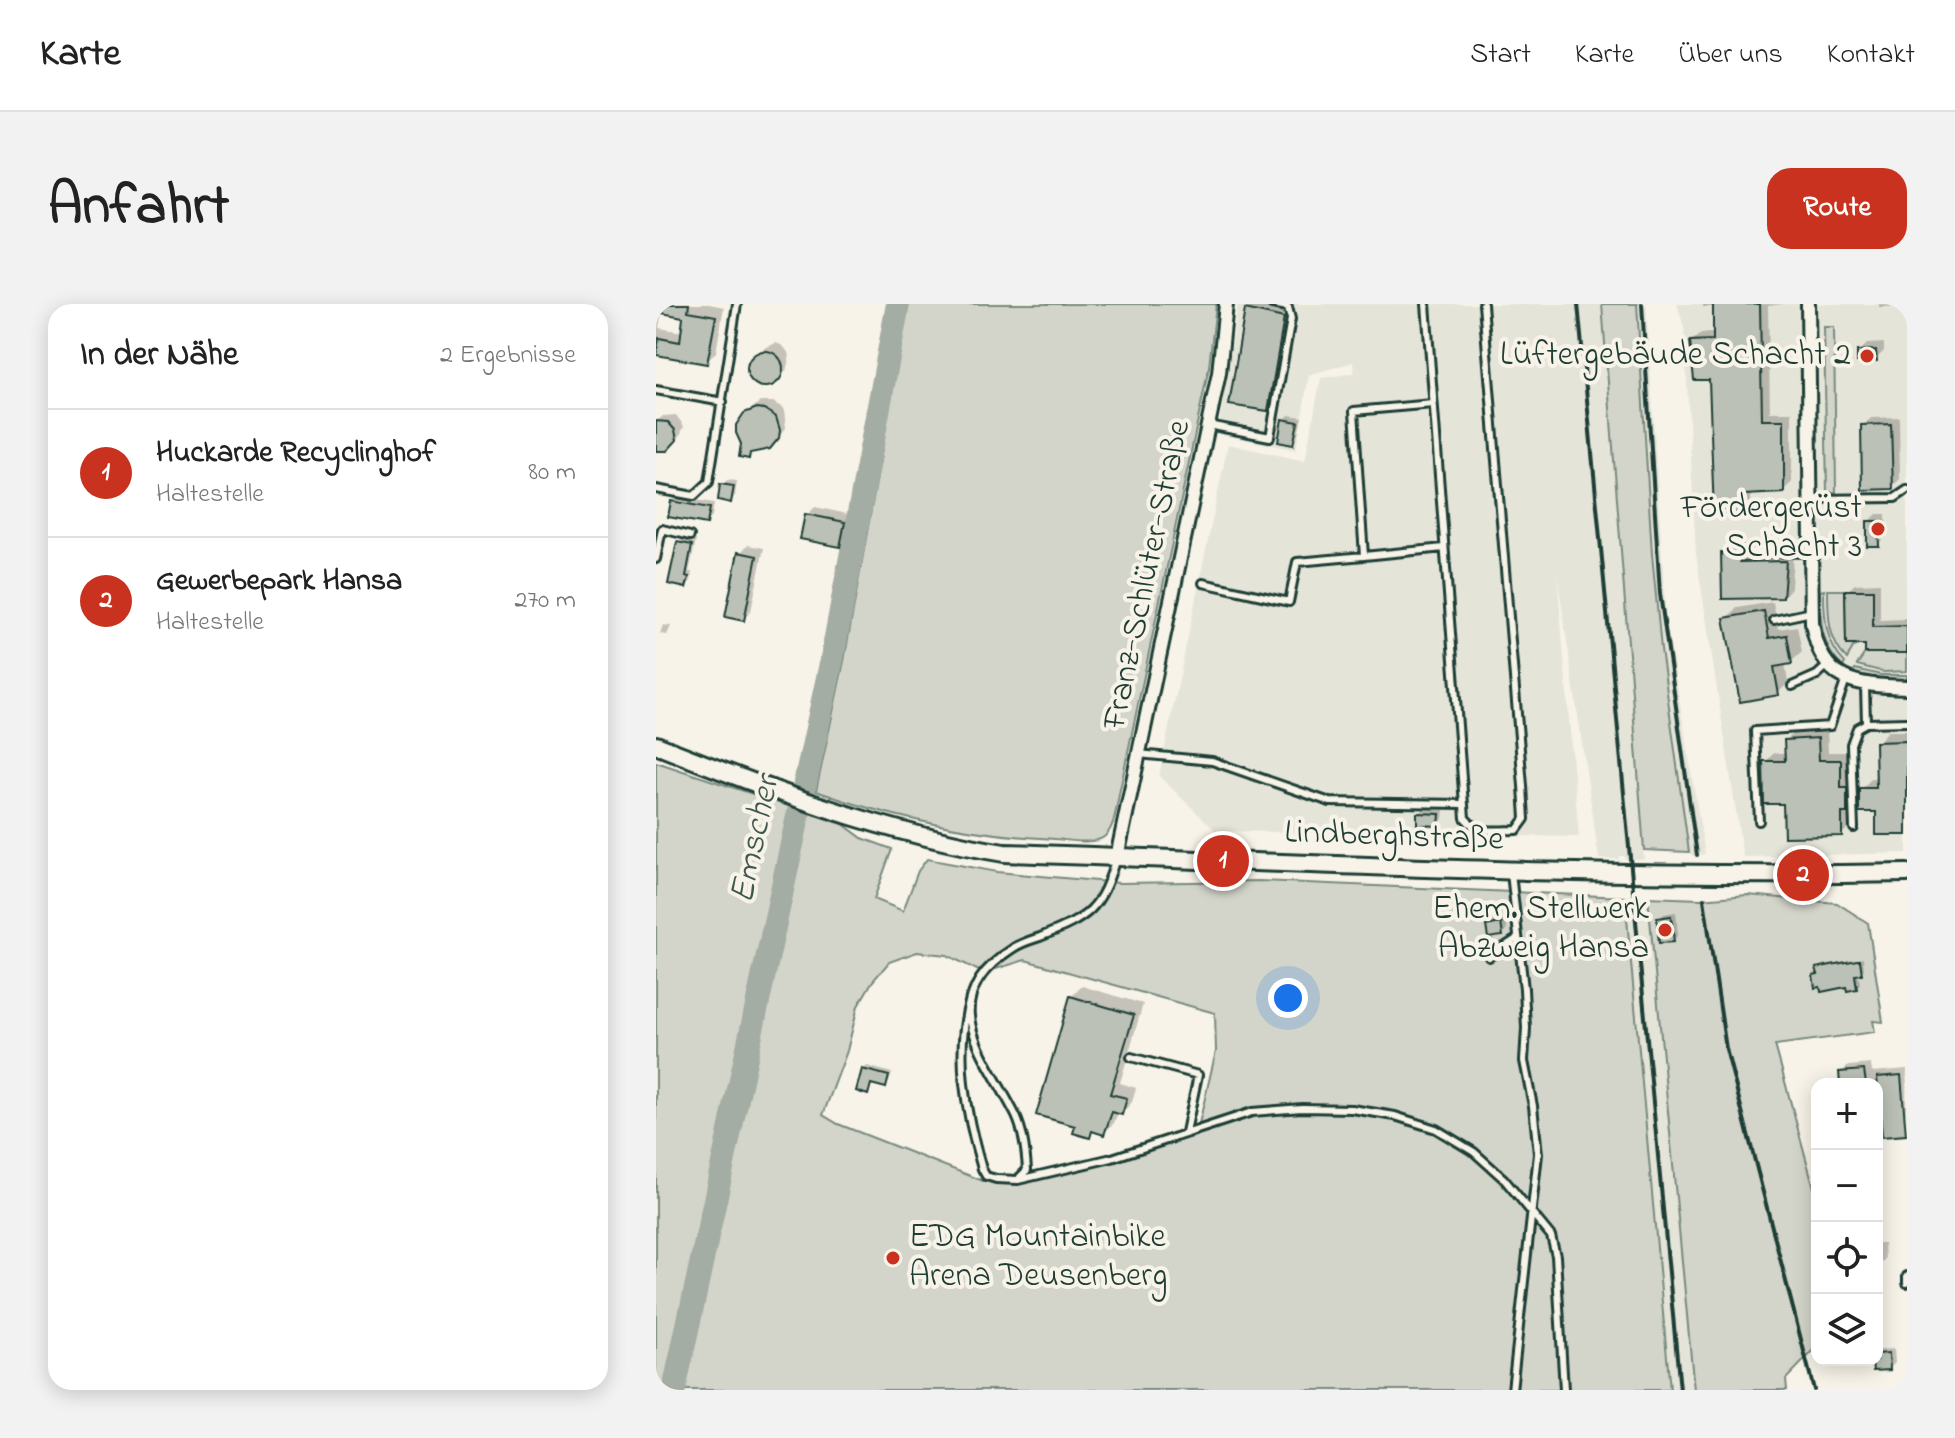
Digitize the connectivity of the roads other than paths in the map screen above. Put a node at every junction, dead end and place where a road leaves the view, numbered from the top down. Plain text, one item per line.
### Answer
1 (737, 304) edge
2 (1226, 304) edge
3 (1272, 304) edge
4 (1426, 304) edge
5 (1483, 304) edge
6 (1808, 304) edge
7 (656, 390) edge
8 (723, 402) junction
9 (1433, 404) junction
10 (1208, 425) junction
11 (656, 489) edge
12 (1907, 490) edge
13 (1811, 499) junction
14 (690, 536) dead end
15 (1444, 548) junction
16 (1749, 552) dead end
17 (1812, 553) junction
18 (1364, 556) junction
19 (656, 559) edge
20 (1203, 583) dead end
21 (1812, 612) junction
22 (1774, 620) dead end
23 (1828, 665) junction
24 (1846, 679) junction
25 (1792, 686) dead end
26 (1865, 686) junction
27 (1907, 687) edge
28 (1907, 722) edge
29 (1866, 723) junction
30 (656, 745) edge
31 (1138, 754) junction
32 (1464, 804) junction
33 (1759, 821) dead end
34 (1854, 828) dead end
35 (1117, 857) junction
36 (1511, 871) junction
37 (1907, 873) edge
38 (1518, 938) junction
39 (1489, 957) dead end
40 (970, 998) junction
41 (1131, 1057) dead end
42 (1186, 1132) junction
43 (1018, 1180) junction
44 (1533, 1214) junction
45 (1907, 1276) edge
46 (1907, 1283) edge
47 (1512, 1390) edge
48 (1564, 1390) edge

1 - 8 lane
2 - 10 street, Franz-Schlüter-Straße
3 - 10 lane
4 - 9 lane
5 - 32 lane
6 - 13 street
7 - 8 lane
8 - 11 lane
9 - 15 lane
9 - 18 lane
10 - 31 street, Franz-Schlüter-Straße
12 - 13 lane
13 - 17 street
14 - 19 lane
15 - 18 lane
15 - 32 lane
16 - 17 lane
17 - 21 street
18 - 20 lane
21 - 22 lane
21 - 23 street
23 - 24 street
23 - 25 lane
24 - 26 street
24 - 33 lane
26 - 27 street
26 - 29 lane
28 - 29 lane
29 - 34 lane
30 - 35 main road, Lindberghstraße
31 - 32 lane
31 - 35 street, Franz-Schlüter-Straße
35 - 36 main road, Lindberghstraße
35 - 40 lane
36 - 37 main road, Lindberghstraße
36 - 38 lane
38 - 39 lane
38 - 44 lane
40 - 43 lane
40 - 43 lane
41 - 42 lane
42 - 43 lane
42 - 44 lane
44 - 47 lane
44 - 48 lane
45 - 46 lane

